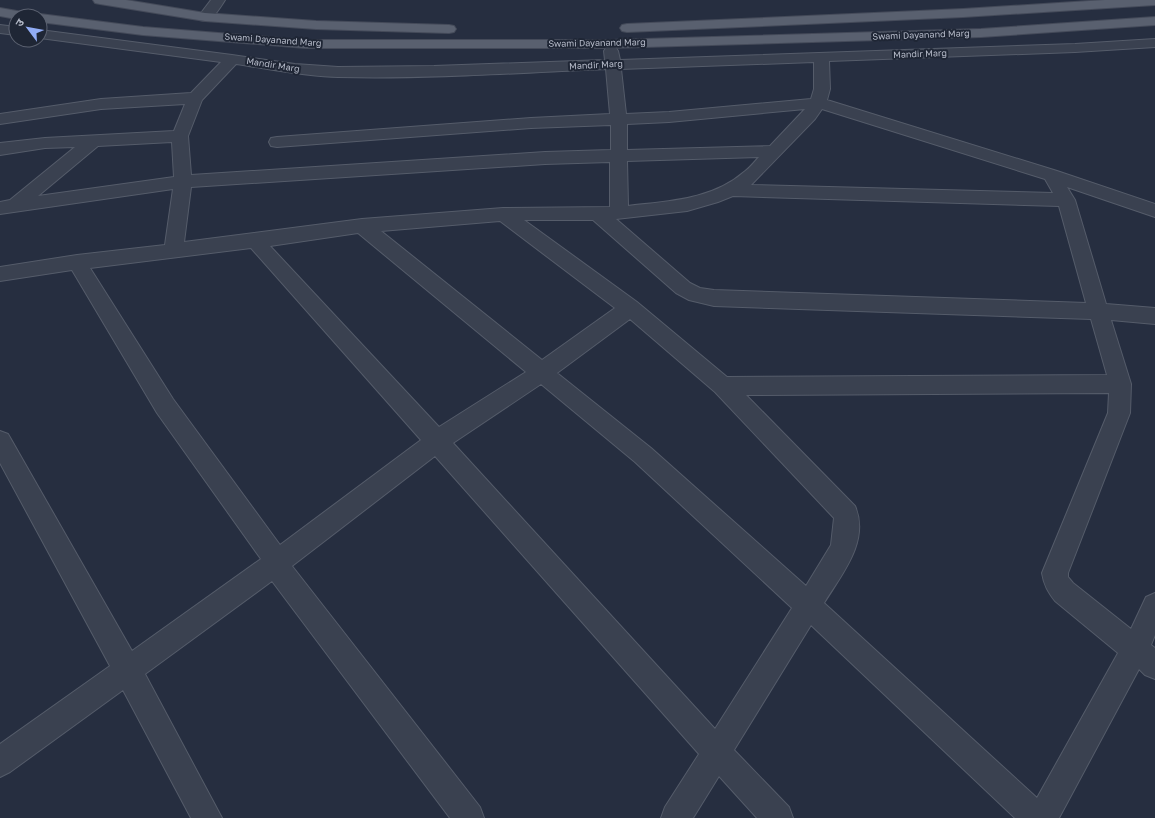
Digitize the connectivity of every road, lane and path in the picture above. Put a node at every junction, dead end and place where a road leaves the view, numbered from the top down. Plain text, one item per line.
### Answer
1 (100, 0) edge
2 (218, 0) edge
3 (1155, 1) edge
4 (205, 17) junction
5 (48, 19) edge
6 (1155, 21) edge
7 (462, 30) dead end
8 (48, 35) edge
9 (610, 36) junction
10 (1155, 43) edge
11 (821, 57) junction
12 (232, 58) junction
13 (614, 64) junction
14 (195, 98) junction
15 (818, 103) junction
16 (0, 119) edge
17 (619, 119) junction
18 (180, 136) junction
19 (94, 140) junction
20 (277, 142) dead end
21 (0, 150) edge
22 (774, 151) junction
23 (618, 155) junction
24 (1051, 175) junction
25 (183, 182) junction
26 (731, 190) junction
27 (1066, 200) junction
28 (8, 207) edge
29 (1155, 211) edge
30 (597, 213) junction
31 (619, 213) junction
32 (503, 214) junction
33 (362, 226) junction
34 (255, 241) junction
35 (173, 251) junction
36 (77, 262) junction
37 (0, 274) edge
38 (630, 308) junction
39 (1098, 311) junction
40 (1155, 316) edge
41 (541, 373) junction
42 (1120, 384) junction
43 (723, 386) junction
44 (0, 441) edge
45 (438, 441) junction
46 (275, 564) junction
47 (809, 606) junction
48 (1155, 606) edge
49 (1145, 657) edge
50 (128, 671) junction
51 (717, 753) junction
52 (0, 762) edge
53 (207, 818) edge
54 (469, 818) edge
55 (676, 818) edge
56 (778, 818) edge
57 (1037, 818) edge
58 (1043, 818) edge

1 - 4 main road, Swami Dayanand Marg
2 - 4 street
3 - 9 main road, Swami Dayanand Marg
4 - 7 main road, Swami Dayanand Marg
5 - 9 main road, Swami Dayanand Marg
6 - 9 main road, Swami Dayanand Marg
8 - 12 street, Mandir Marg
9 - 13 street
10 - 11 street, Mandir Marg
11 - 13 street, Mandir Marg
11 - 15 street
12 - 13 street, Mandir Marg
12 - 14 street
13 - 17 street
14 - 16 street
14 - 18 street
15 - 17 street
15 - 22 street
15 - 24 street
17 - 20 street
17 - 23 street
18 - 19 street
18 - 25 street
19 - 21 street
19 - 28 street
22 - 23 street
22 - 26 street
23 - 25 street
23 - 31 street
24 - 27 street
24 - 29 street
25 - 28 street
25 - 35 street
26 - 27 street
26 - 31 street
27 - 39 street
30 - 31 street
30 - 32 street
30 - 39 street
32 - 33 street
32 - 38 street
33 - 34 street
33 - 41 street
34 - 35 street
34 - 45 street
35 - 36 street
36 - 37 street
36 - 46 street
38 - 41 street
38 - 43 street
39 - 40 street
39 - 42 street
41 - 45 street
41 - 47 street
42 - 43 street
42 - 49 street
43 - 47 street
44 - 50 street
45 - 46 street
45 - 51 street
46 - 50 street
46 - 54 street
47 - 51 street
47 - 57 street
48 - 49 street
49 - 58 street
50 - 52 street
50 - 53 street
51 - 55 street
51 - 56 street

